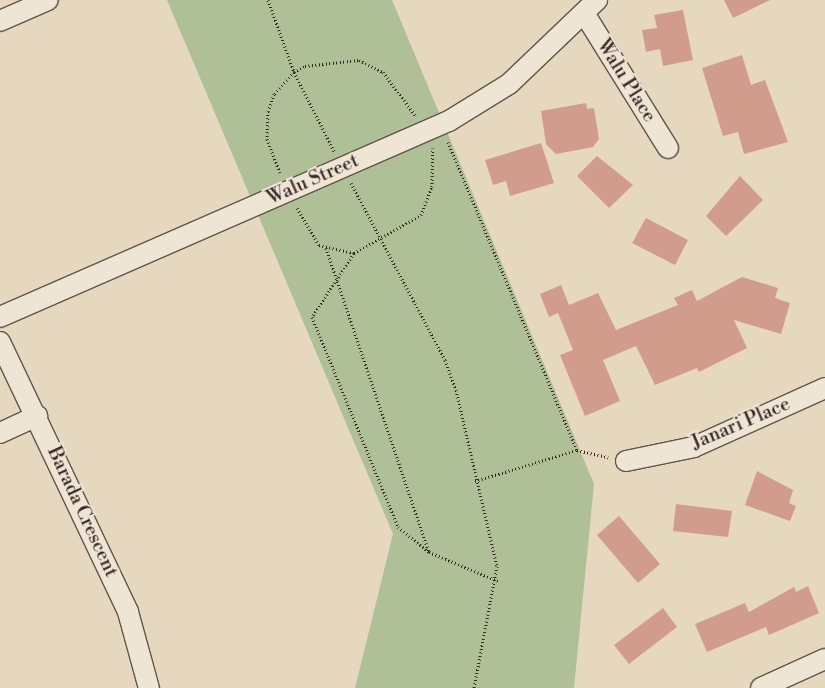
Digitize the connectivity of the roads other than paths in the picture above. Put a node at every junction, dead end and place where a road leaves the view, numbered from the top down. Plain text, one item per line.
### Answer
1 (48, 0) edge
2 (591, 7) edge
3 (0, 21) edge
4 (668, 148) dead end
5 (0, 317) edge
6 (0, 342) edge
7 (825, 388) edge
8 (37, 416) junction
9 (0, 433) edge
10 (626, 461) road end
11 (825, 660) edge
12 (149, 688) edge
13 (761, 688) edge

1 - 3 street
2 - 4 street, Walu Place
2 - 5 street, Walu Street
6 - 8 street, Barada Crescent
7 - 10 street, Janari Place
8 - 9 street
8 - 12 street, Barada Crescent
11 - 13 street

